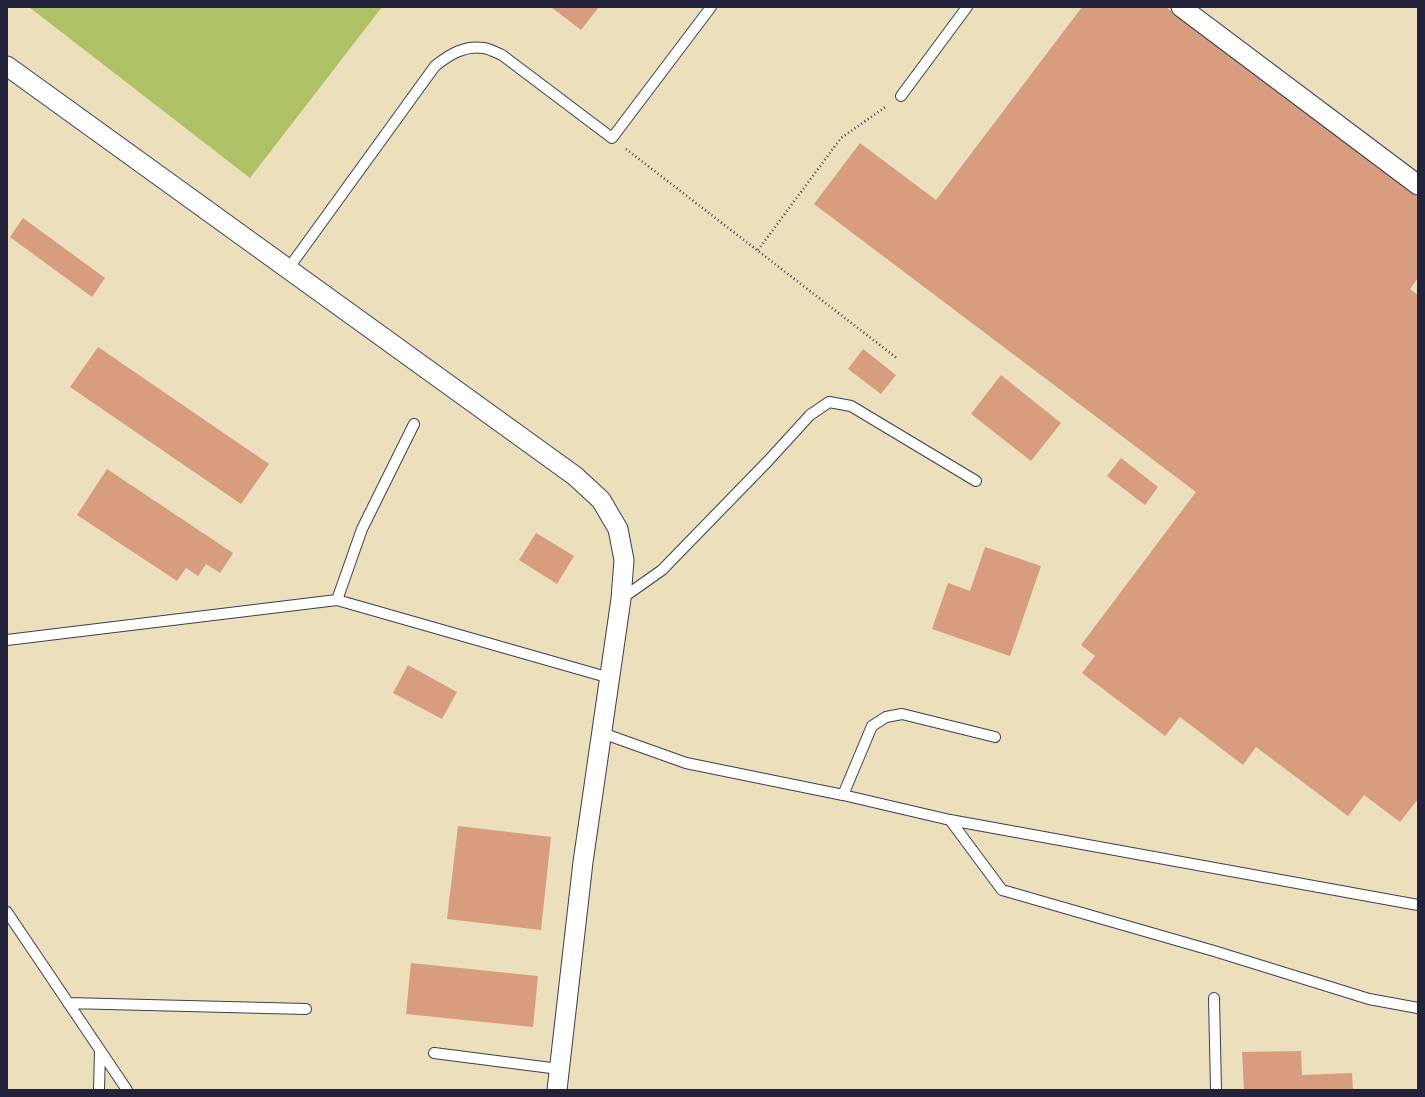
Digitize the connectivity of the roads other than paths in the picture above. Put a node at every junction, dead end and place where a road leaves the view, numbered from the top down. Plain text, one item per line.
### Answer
1 (711, 7) edge
2 (967, 7) edge
3 (1181, 7) edge
4 (7, 66) edge
5 (901, 96) road end
6 (1418, 185) edge
7 (288, 269) junction
8 (414, 424) dead end
9 (976, 481) dead end
10 (621, 599) junction
11 (338, 600) junction
12 (7, 640) edge
13 (610, 678) junction
14 (602, 733) junction
15 (995, 737) dead end
16 (844, 795) junction
17 (950, 820) junction
18 (1418, 905) edge
19 (7, 912) edge
20 (1214, 998) dead end
21 (68, 1003) junction
22 (1418, 1008) edge
23 (306, 1009) dead end
24 (100, 1050) junction
25 (434, 1053) dead end
26 (559, 1069) junction
27 (99, 1090) edge
28 (127, 1090) edge
29 (556, 1090) edge
30 (1216, 1090) edge

1 - 7 lane
2 - 5 lane
3 - 6 street
4 - 7 street
7 - 10 street
8 - 11 lane
9 - 10 lane
10 - 13 street
11 - 12 lane
11 - 13 lane
13 - 14 street
14 - 16 lane
14 - 26 street
15 - 16 lane
16 - 17 lane
17 - 18 lane
17 - 22 lane
19 - 21 lane
20 - 30 lane
21 - 23 lane
21 - 24 lane
24 - 27 lane
24 - 28 lane
25 - 26 lane
26 - 29 street

